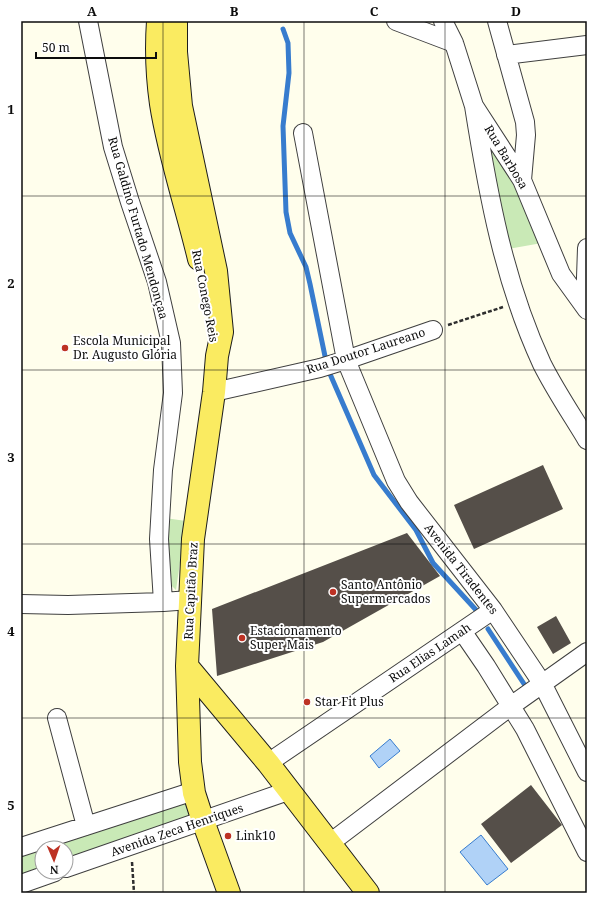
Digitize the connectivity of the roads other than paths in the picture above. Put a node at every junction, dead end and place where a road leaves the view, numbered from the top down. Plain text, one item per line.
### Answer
1 (88, 21) edge
2 (158, 21) edge
3 (176, 21) edge
4 (396, 21) edge
5 (443, 21) edge
6 (497, 21) edge
7 (454, 43) junction
8 (587, 45) edge
9 (506, 55) junction
10 (474, 106) junction
11 (303, 133) dead end
12 (522, 180) junction
13 (587, 248) edge
14 (586, 309) edge
15 (433, 330) road end
16 (217, 356) junction
17 (346, 360) junction
18 (214, 392) junction
19 (587, 440) edge
20 (190, 600) junction
21 (163, 602) junction
22 (21, 604) edge
23 (493, 610) junction
24 (462, 631) junction
25 (587, 652) edge
26 (187, 666) junction
27 (542, 683) junction
28 (511, 706) junction
29 (57, 718) dead end
30 (268, 763) junction
31 (587, 772) edge
32 (194, 791) junction
33 (288, 791) junction
34 (203, 821) junction
35 (86, 826) junction
36 (330, 843) junction
37 (21, 847) edge
38 (587, 852) edge
39 (74, 865) edge
40 (34, 879) edge
41 (21, 884) edge
42 (229, 893) edge
43 (368, 893) edge

1 - 21 street, Rua Galdino Furtado Mendonçaa
2 - 16 main road, Rua Conego Reis
3 - 16 main road, Rua Conego Reis
4 - 7 street
5 - 7 street, Rua Barbosa
6 - 9 street
7 - 10 street, Rua Barbosa
8 - 9 street
9 - 12 street
10 - 12 street, Rua Barbosa
10 - 19 street
11 - 17 street, Avenida Tiradentes
12 - 14 street, Rua Barbosa
13 - 14 street
15 - 17 street, Rua Doutor Laureano
16 - 18 main road, Rua Capitão Braz
17 - 18 street, Rua Doutor Laureano
17 - 23 street, Avenida Tiradentes
18 - 20 main road, Rua Capitão Braz
20 - 21 street
20 - 26 main road, Rua Capitão Braz
21 - 22 street
23 - 24 street, Rua Elias Lamah
23 - 27 street, Avenida Tiradentes
24 - 28 street
24 - 30 street, Rua Elias Lamah
25 - 27 street
26 - 30 main road
26 - 32 main road
27 - 28 street
27 - 31 street, Avenida Tiradentes
28 - 36 street
28 - 38 street
29 - 35 street
30 - 33 main road
32 - 34 main road
32 - 35 street
33 - 34 street, Avenida Zeca Henriques
33 - 36 main road
34 - 39 street, Avenida Zeca Henriques
34 - 42 main road
35 - 37 street
36 - 43 main road
40 - 41 street

